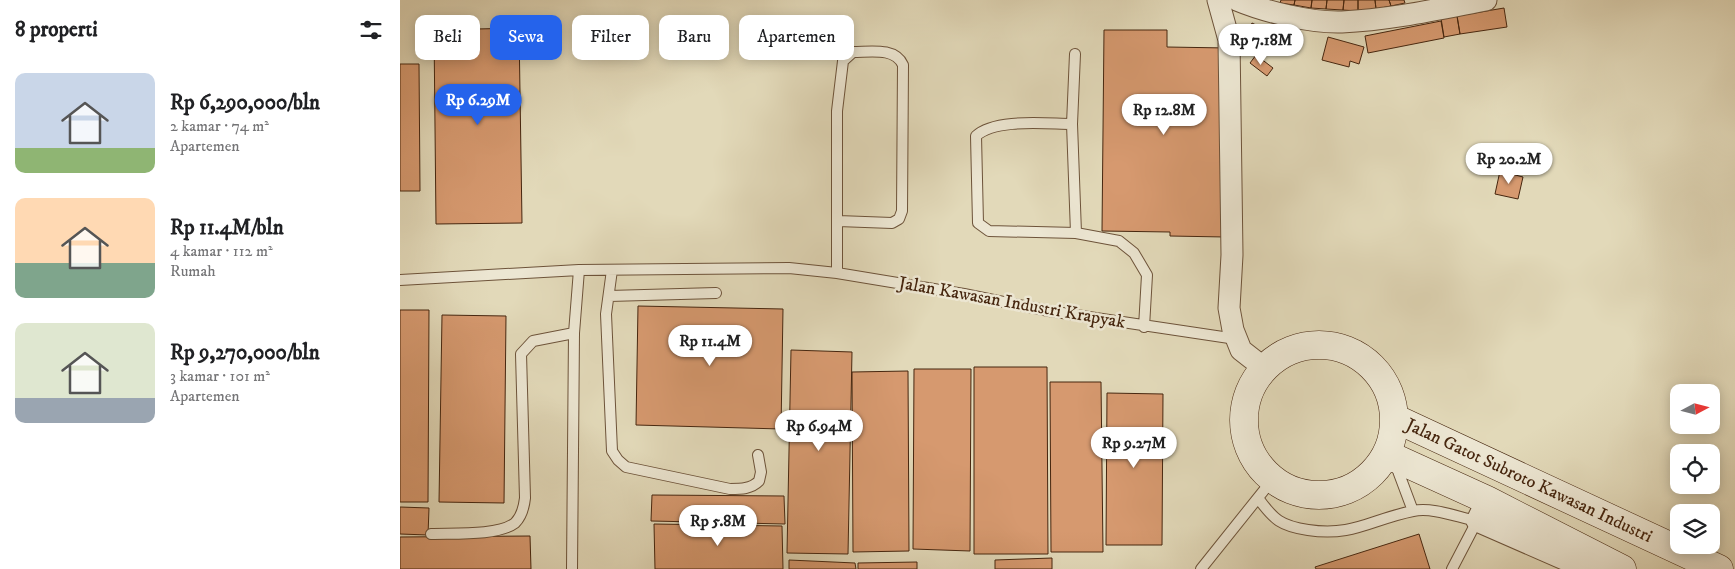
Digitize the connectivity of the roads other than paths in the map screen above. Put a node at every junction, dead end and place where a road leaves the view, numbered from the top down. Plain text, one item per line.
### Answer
1 (1218, 0) edge
2 (1237, 0) edge
3 (1486, 0) edge
4 (1075, 54) dead end
5 (1072, 124) junction
6 (838, 221) junction
7 (1076, 233) junction
8 (579, 270) junction
9 (612, 270) junction
10 (837, 273) junction
11 (400, 280) edge
12 (716, 293) dead end
13 (608, 296) junction
14 (1144, 327) junction
15 (574, 332) junction
16 (1236, 339) junction
17 (1264, 368) junction
18 (1394, 418) junction
19 (758, 455) dead end
20 (1389, 456) junction
21 (1265, 489) junction
22 (1482, 510) junction
23 (1413, 511) junction
24 (431, 534) dead end
25 (572, 569) edge
26 (1201, 569) edge
27 (1452, 569) edge
28 (1588, 569) edge
29 (1622, 569) edge
30 (1719, 569) edge

1 - 16 street
2 - 3 street
4 - 5 lane
5 - 7 lane
5 - 7 lane
6 - 6 lane
6 - 10 lane
7 - 14 lane
8 - 9 lane, Jalan Kawasan Industri Krapyak
8 - 11 lane, Jalan Kawasan Industri Krapyak
8 - 15 lane
9 - 10 lane, Jalan Kawasan Industri Krapyak
9 - 13 lane
10 - 14 lane, Jalan Kawasan Industri Krapyak
12 - 13 lane
13 - 19 lane
14 - 16 lane, Jalan Kawasan Industri Krapyak
15 - 24 lane
15 - 25 lane
16 - 17 street
17 - 18 street
17 - 21 street
18 - 20 street
18 - 30 street, Jalan Gatot Subroto Kawasan Industri
20 - 21 street
20 - 22 street, Jalan Gatot Subroto Kawasan Industri
20 - 23 lane
21 - 23 lane
21 - 26 lane
22 - 23 lane
22 - 27 lane
22 - 28 street
22 - 29 street, Jalan Gatot Subroto Kawasan Industri

